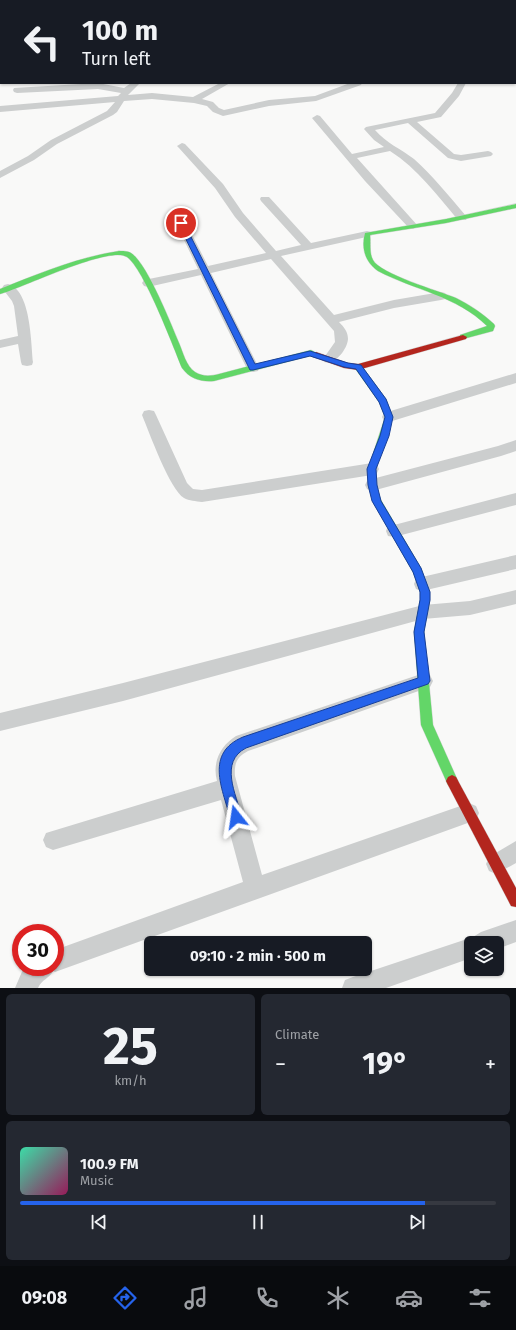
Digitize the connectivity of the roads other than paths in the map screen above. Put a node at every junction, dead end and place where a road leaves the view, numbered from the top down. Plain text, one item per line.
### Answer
1 (135, 84) edge
2 (224, 84) edge
3 (355, 84) edge
4 (461, 84) edge
5 (17, 90) dead end
6 (124, 95) junction
7 (194, 100) junction
8 (0, 108) edge
9 (317, 118) dead end
10 (411, 121) junction
11 (182, 146) dead end
12 (393, 148) junction
13 (488, 154) dead end
14 (350, 157) junction
15 (0, 175) edge
16 (265, 199) dead end
17 (516, 206) edge
18 (175, 211) dead end
19 (462, 218) junction
20 (413, 226) junction
21 (367, 234) junction
22 (308, 246) junction
23 (273, 254) junction
24 (205, 271) junction
25 (148, 283) junction
26 (4, 290) edge
27 (441, 296) junction
28 (331, 320) junction
29 (24, 340) junction
30 (0, 344) edge
31 (329, 359) junction
32 (27, 362) dead end
33 (358, 367) junction
34 (253, 368) junction
35 (516, 378) edge
36 (149, 415) dead end
37 (389, 417) junction
38 (516, 445) edge
39 (372, 469) junction
40 (372, 485) junction
41 (516, 499) edge
42 (394, 531) junction
43 (516, 562) edge
44 (422, 584) junction
45 (516, 598) edge
46 (423, 612) junction
47 (424, 681) junction
48 (0, 722) edge
49 (228, 788) junction
50 (469, 813) junction
51 (53, 840) dead end
52 (516, 852) edge
53 (496, 864) junction
54 (255, 888) junction
55 (516, 901) edge
56 (516, 931) edge
57 (501, 936) edge
58 (464, 949) edge
59 (64, 958) edge
60 (32, 976) edge
61 (26, 988) edge
62 (354, 988) edge

1 - 6 street
2 - 7 street
3 - 7 street
4 - 10 street
5 - 6 street
6 - 7 street
6 - 8 street
6 - 15 street
9 - 14 street
10 - 12 street
10 - 13 street
11 - 23 street
12 - 14 street
12 - 19 street
14 - 20 street
16 - 22 street
17 - 19 street
18 - 24 street
19 - 20 street
20 - 21 street
21 - 22 street
21 - 27 street
22 - 23 street
23 - 24 street
23 - 28 street
24 - 25 street
24 - 34 street
25 - 26 street
25 - 34 street
26 - 29 street
27 - 28 street
27 - 33 street
28 - 31 street
29 - 30 street
29 - 32 street
31 - 33 street
31 - 34 street
33 - 37 street
35 - 37 street
36 - 39 street
37 - 39 street
38 - 40 street
39 - 40 street
40 - 42 street
41 - 42 street
42 - 44 street
43 - 44 street
44 - 46 street
45 - 46 street
46 - 47 street
46 - 48 street
47 - 49 street
47 - 50 street
49 - 51 street
49 - 54 street
50 - 53 street
50 - 54 street
52 - 53 street
53 - 55 street
54 - 59 street
56 - 57 street
58 - 62 street
60 - 61 street

